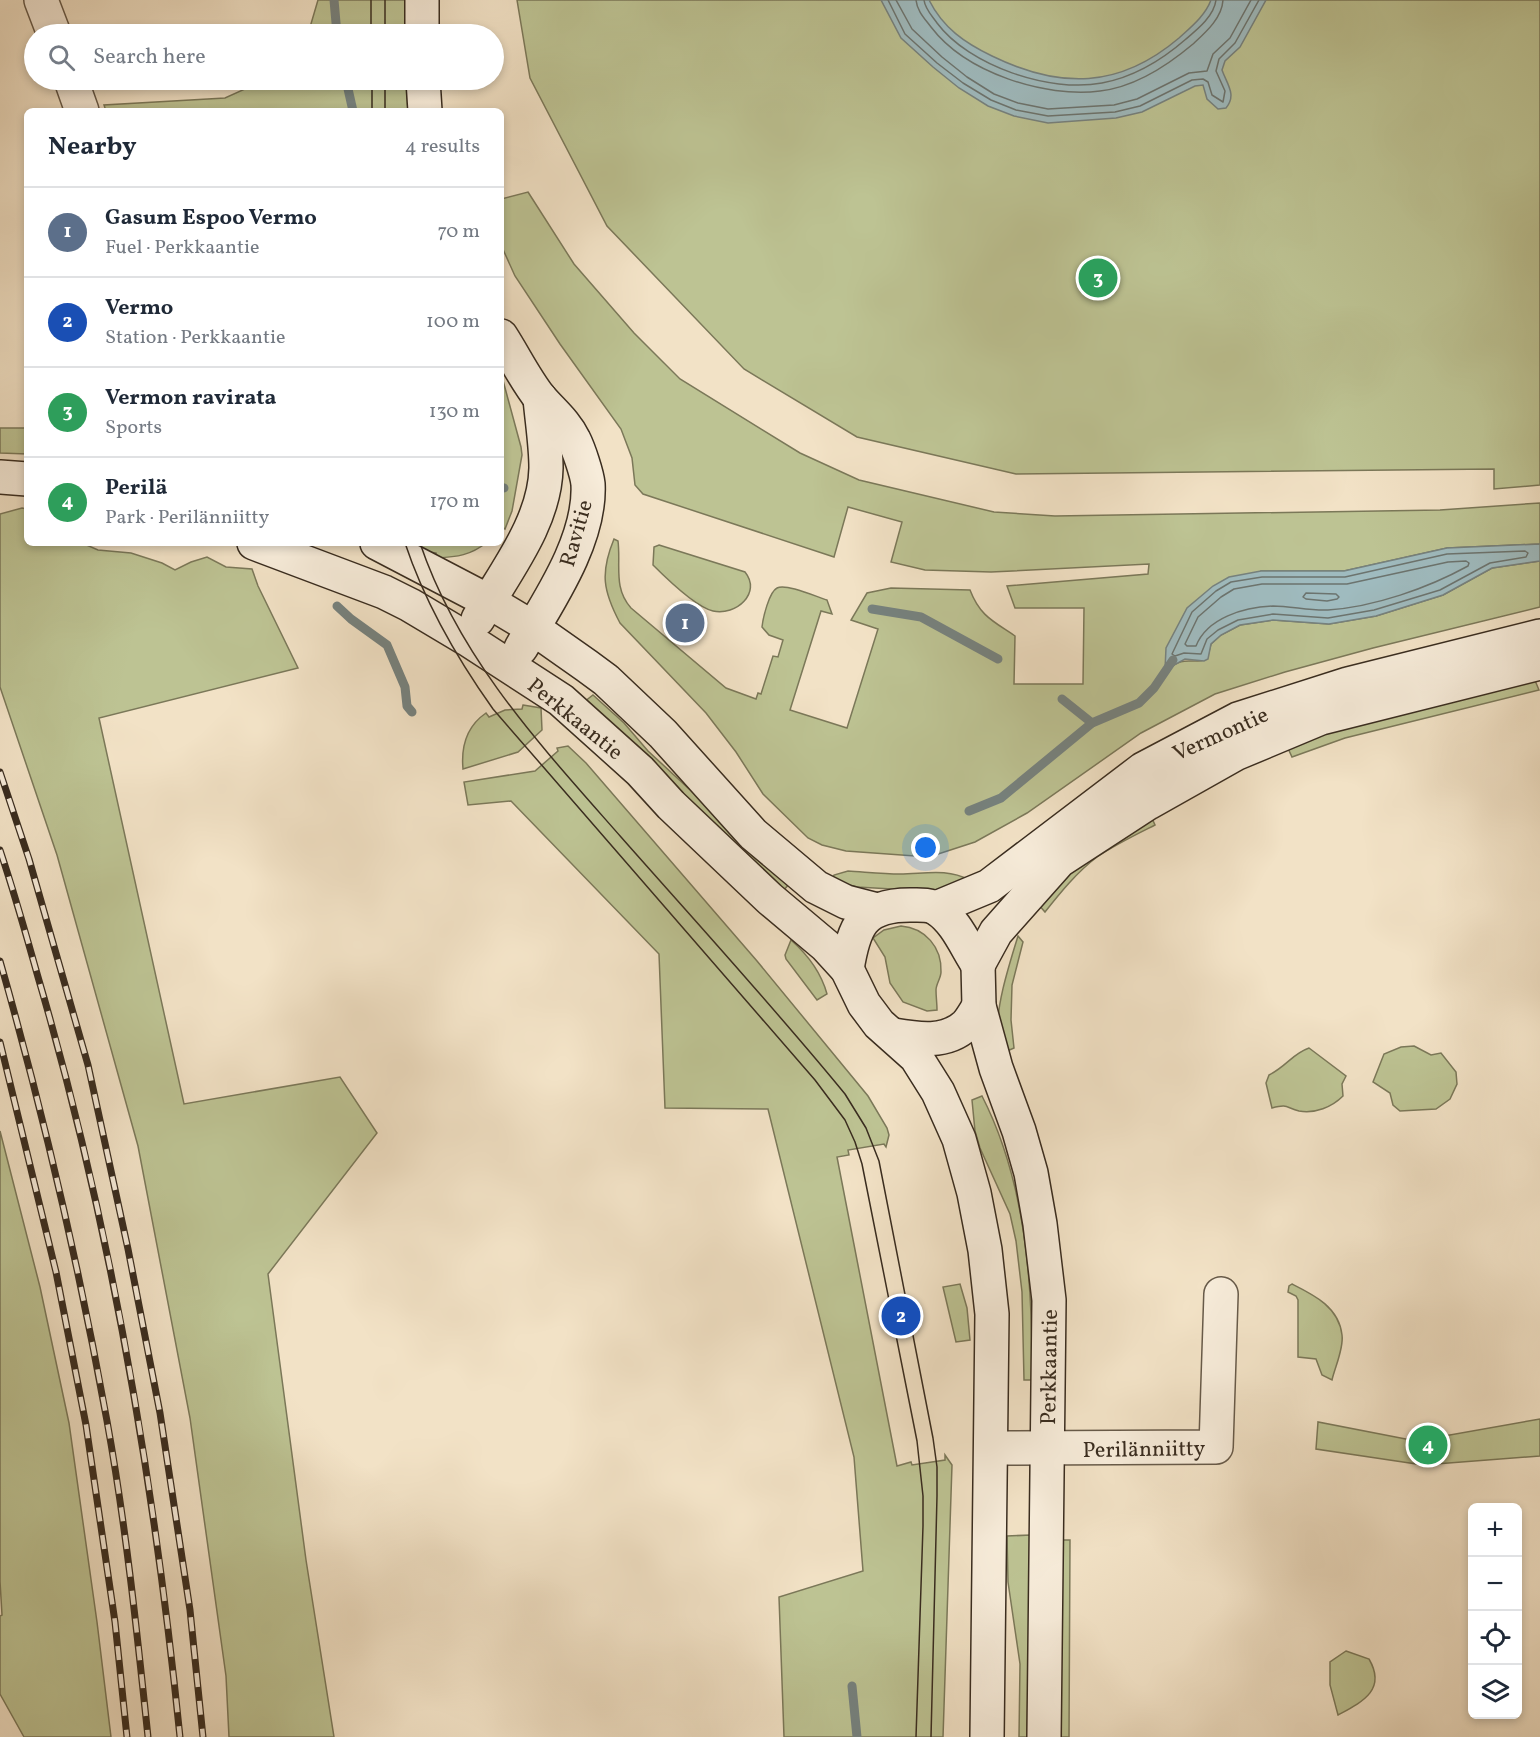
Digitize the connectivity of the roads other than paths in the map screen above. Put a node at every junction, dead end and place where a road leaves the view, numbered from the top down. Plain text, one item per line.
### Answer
1 (41, 0) edge
2 (422, 0) edge
3 (50, 24) edge
4 (422, 24) edge
5 (75, 90) edge
6 (424, 90) edge
7 (81, 108) edge
8 (425, 108) edge
9 (504, 341) edge
10 (540, 398) junction
11 (0, 477) edge
12 (24, 478) edge
13 (262, 546) edge
14 (383, 546) edge
15 (488, 602) junction
16 (533, 628) junction
17 (1540, 636) edge
18 (467, 639) junction
19 (1540, 663) edge
20 (510, 668) junction
21 (936, 908) junction
22 (877, 910) junction
23 (978, 965) junction
24 (847, 969) junction
25 (979, 1006) junction
26 (893, 1035) junction
27 (1221, 1294) dead end
28 (991, 1448) junction
29 (1046, 1449) junction
30 (987, 1737) edge
31 (1044, 1737) edge

1 - 3 main road
2 - 4 main road
5 - 7 main road
6 - 8 main road
9 - 10 main road, Ravitie
10 - 15 main road, Ravitie
10 - 16 main road, Ravitie
11 - 12 main road
13 - 18 main road, Perkkaantie
14 - 15 main road, Perkkaantie
15 - 16 main road, Perkkaantie
15 - 18 main road, Ravitie
16 - 20 main road, Ravitie
16 - 22 main road, Perkkaantie
17 - 21 main road, Vermontie
18 - 20 main road, Perkkaantie
19 - 23 main road, Vermontie
20 - 24 main road, Perkkaantie
21 - 22 main road
21 - 23 main road
22 - 24 main road
23 - 25 main road
24 - 26 main road
25 - 26 main road
25 - 29 main road, Perkkaantie
26 - 28 main road
27 - 29 main road, Perilänniitty
28 - 29 main road, Perilänniitty
28 - 30 main road
29 - 31 main road, Perkkaantie

